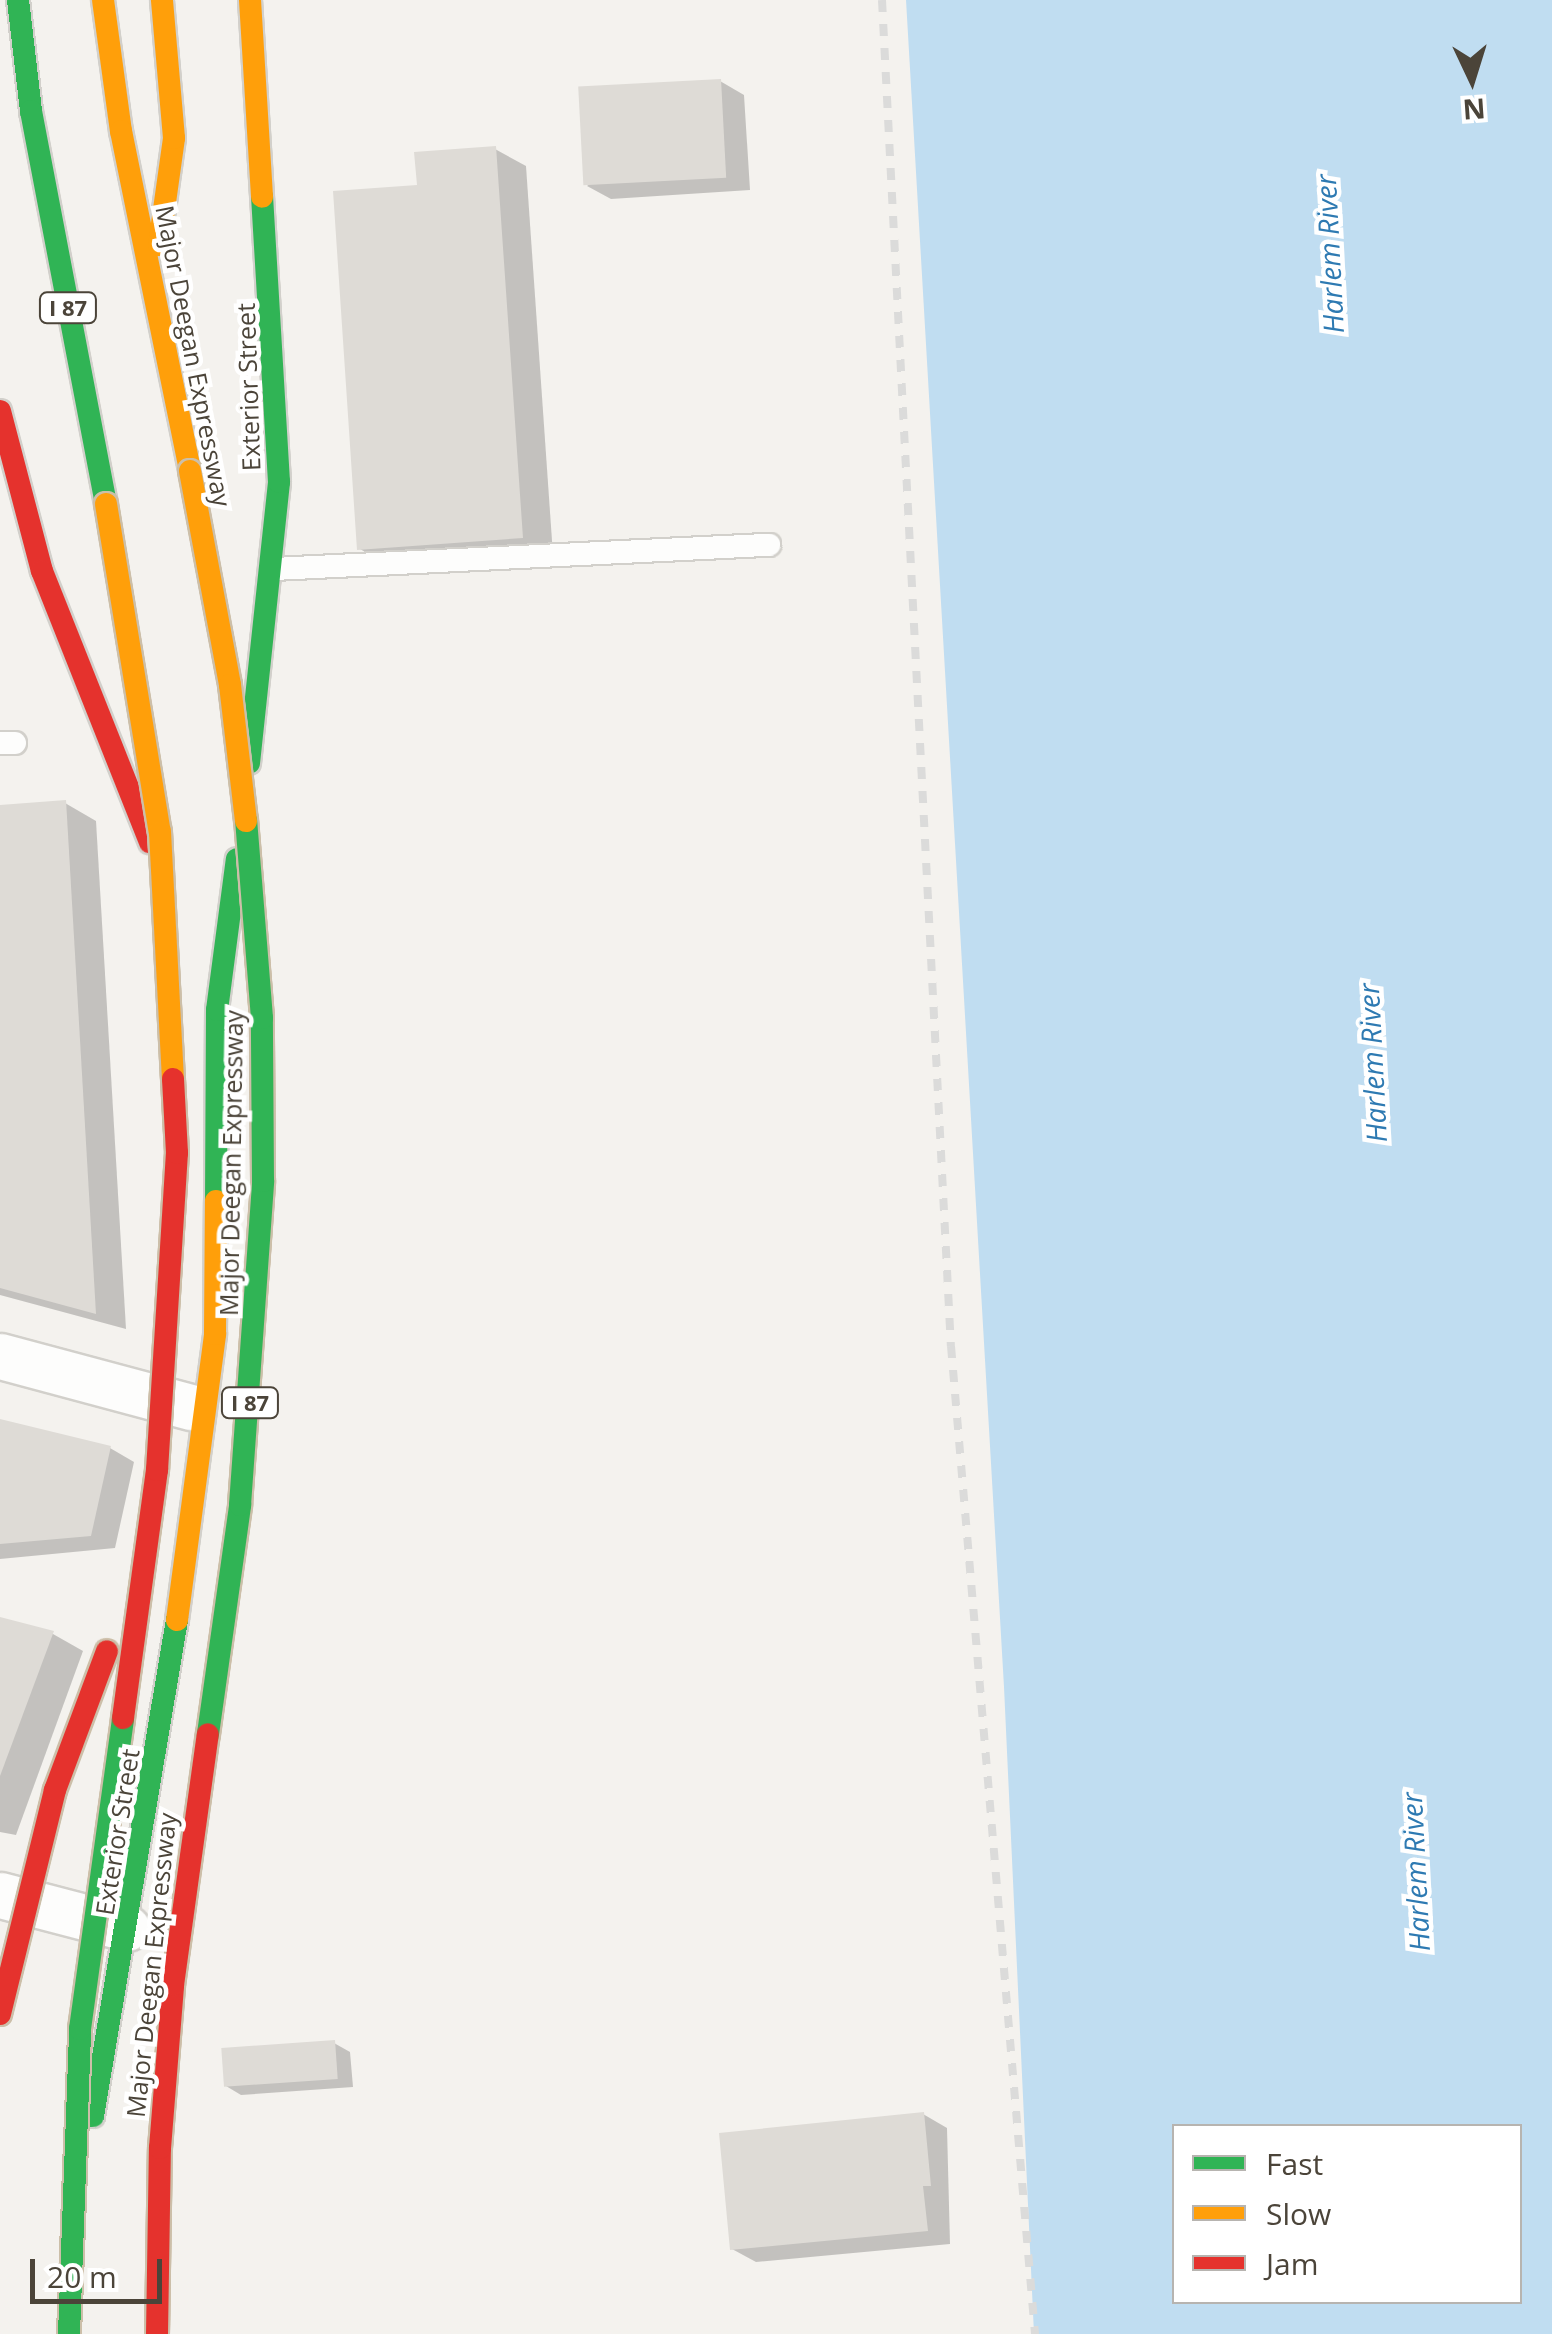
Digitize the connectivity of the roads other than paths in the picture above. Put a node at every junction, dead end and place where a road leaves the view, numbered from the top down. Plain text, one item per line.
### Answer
1 (18, 0) edge
2 (104, 0) edge
3 (162, 0) edge
4 (250, 0) edge
5 (0, 11) edge
6 (31, 111) junction
7 (154, 288) junction
8 (0, 412) edge
9 (769, 545) dead end
10 (274, 569) junction
11 (239, 841) junction
12 (155, 854) junction
13 (214, 864) dead end
14 (186, 871) dead end
15 (218, 1010) junction
16 (0, 1356) edge
17 (197, 1408) junction
18 (146, 1545) junction
19 (2, 1901) edge
20 (130, 1928) junction
21 (0, 2014) edge
22 (44, 2334) edge
23 (69, 2334) edge
24 (157, 2334) edge

1 - 6 main road, I 87
2 - 7 main road, Major Deegan Expressway / I 87
3 - 7 main road
4 - 10 main road, Exterior Street
5 - 6 main road
6 - 18 main road, I 87, bridge
7 - 24 main road, Major Deegan Expressway / I 87, bridge
8 - 12 main road, Exterior Street
9 - 10 lane
10 - 11 main road, Exterior Street
11 - 13 main road
11 - 15 main road, Exterior Street
12 - 14 main road
12 - 15 main road, Exterior Street
15 - 17 main road, Exterior Street
16 - 17 street
17 - 19 main road, Exterior Street
17 - 20 main road, Exterior Street
18 - 21 main road, bridge
18 - 23 main road, I 87, bridge
19 - 20 street
20 - 22 main road, Exterior Street

